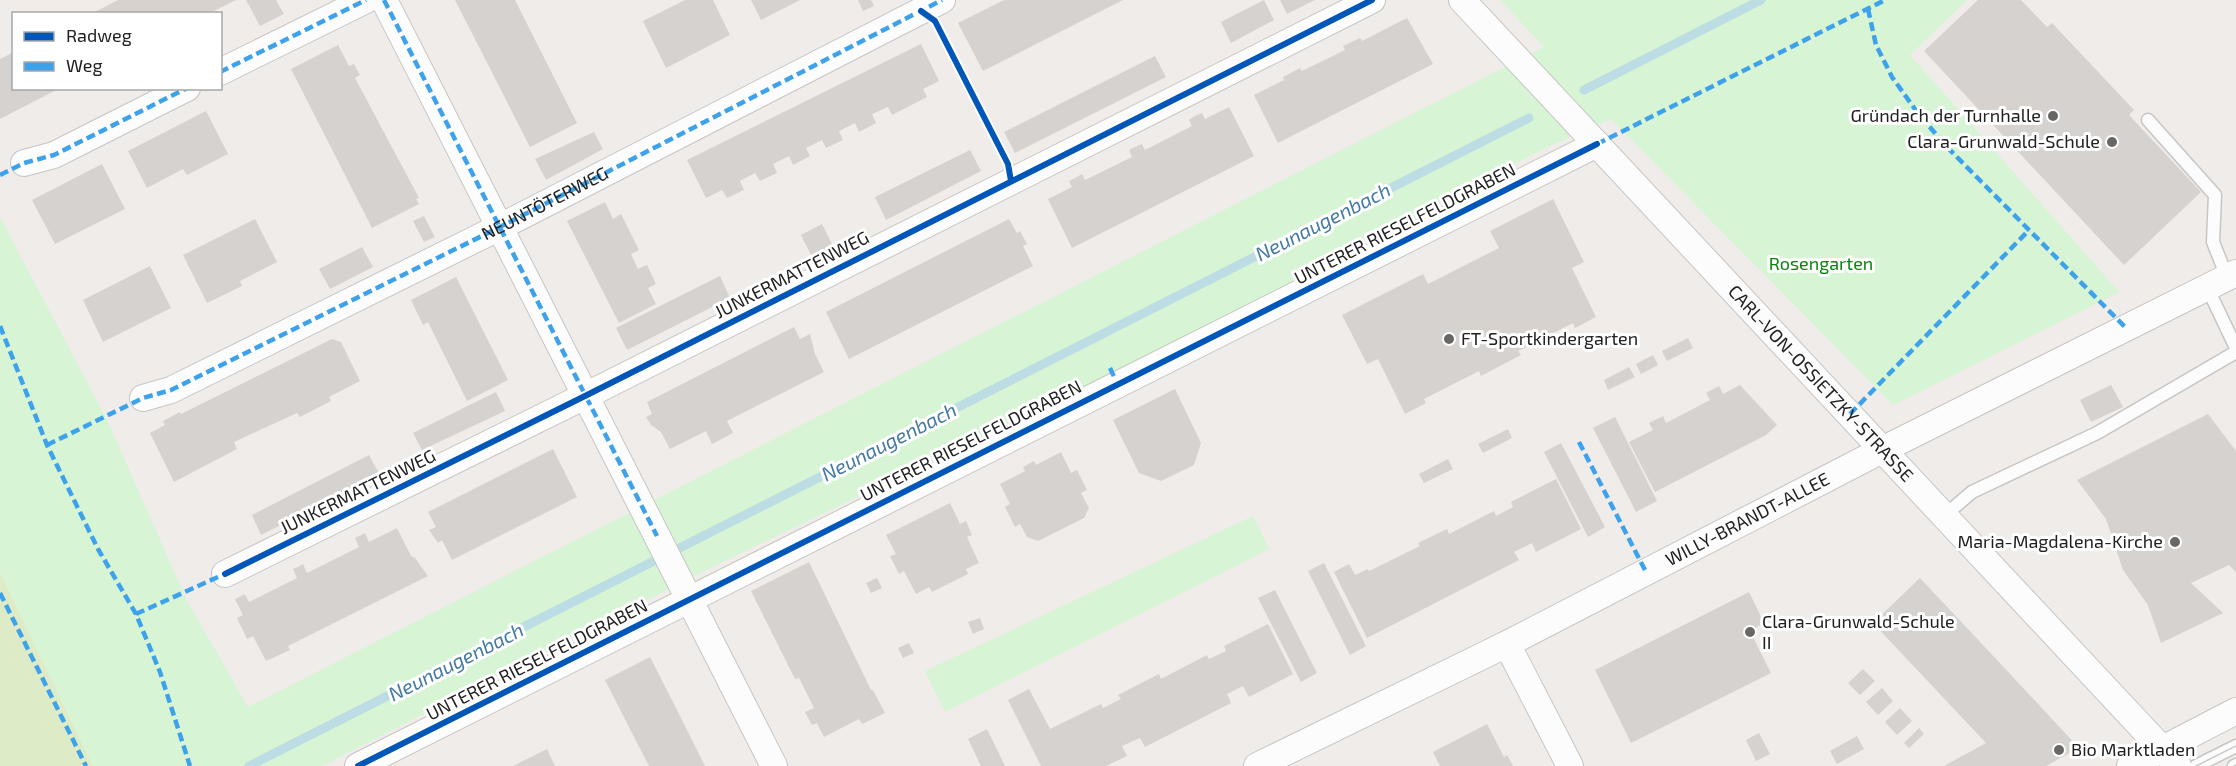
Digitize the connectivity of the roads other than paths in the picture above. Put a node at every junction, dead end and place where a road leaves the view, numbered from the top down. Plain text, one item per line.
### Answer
1 (366, 0) edge
2 (384, 0) edge
3 (1372, 0) edge
4 (1462, 0) edge
5 (926, 4) edge
6 (222, 71) edge
7 (183, 90) edge
8 (2148, 120) dead end
9 (1597, 144) junction
10 (24, 163) dead end
11 (500, 227) junction
12 (2223, 279) edge
13 (2236, 350) edge
14 (585, 396) junction
15 (142, 398) dead end
16 (1882, 450) junction
17 (1944, 516) junction
18 (225, 574) dead end
19 (690, 600) junction
20 (1507, 644) junction
21 (2236, 711) edge
22 (2236, 746) edge
23 (2170, 757) edge
24 (358, 766) edge
25 (774, 766) edge
26 (1257, 766) edge
27 (1570, 766) edge
28 (2130, 766) edge
29 (2196, 766) edge

1 - 6 street
2 - 11 street
3 - 14 street, JUNKERMATTENWEG
4 - 9 street, CARL-VON-OSSIETZKY-STRASSE
5 - 11 street, NEUNTÖTERWEG
7 - 10 street
8 - 12 lane
9 - 16 street, CARL-VON-OSSIETZKY-STRASSE
9 - 19 street, UNTERER RIESELFELDGRABEN
11 - 14 street
11 - 15 street, NEUNTÖTERWEG
12 - 13 lane
12 - 16 street, WILLY-BRANDT-ALLEE
13 - 17 lane
14 - 18 street, JUNKERMATTENWEG
14 - 19 street
16 - 17 street, CARL-VON-OSSIETZKY-STRASSE
16 - 20 street, WILLY-BRANDT-ALLEE
17 - 23 street, CARL-VON-OSSIETZKY-STRASSE
19 - 24 street, UNTERER RIESELFELDGRABEN
19 - 25 street
20 - 26 street, WILLY-BRANDT-ALLEE
20 - 27 street
21 - 23 street
22 - 29 lane
23 - 28 street

